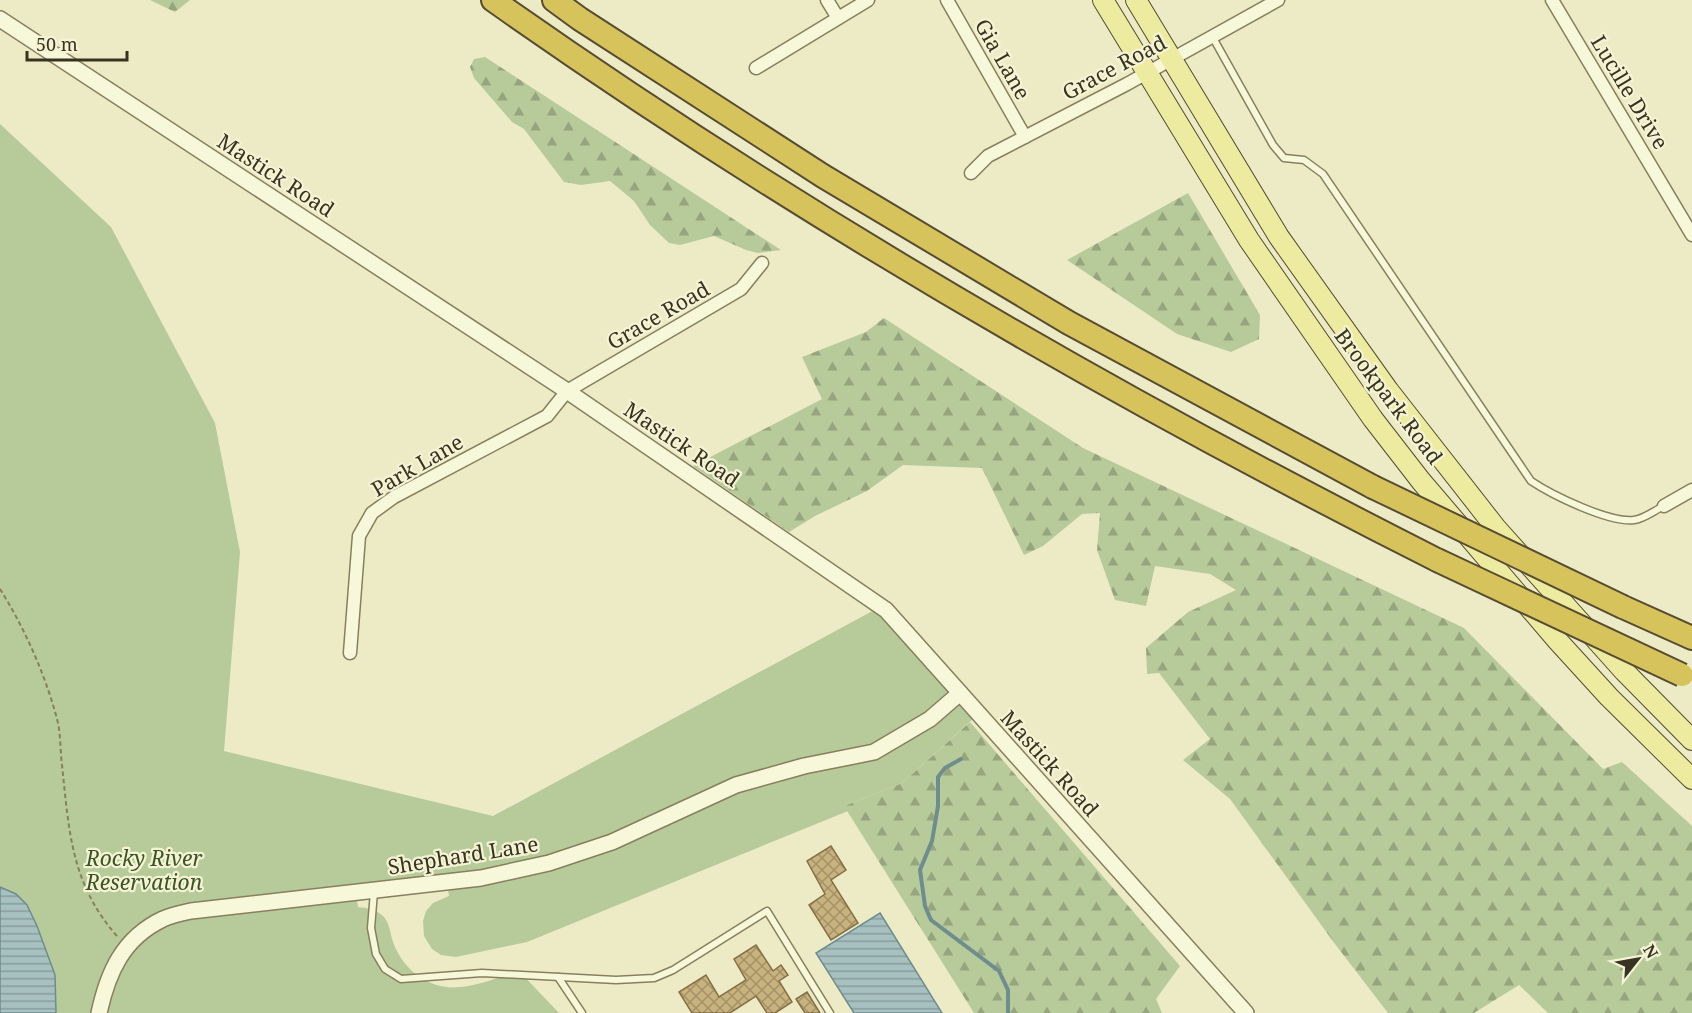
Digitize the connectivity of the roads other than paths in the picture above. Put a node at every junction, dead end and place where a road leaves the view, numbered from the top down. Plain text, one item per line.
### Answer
1 (493, 0) edge
2 (554, 0) edge
3 (827, 0) edge
4 (868, 0) edge
5 (947, 0) edge
6 (1102, 0) edge
7 (1136, 0) edge
8 (1278, 0) edge
9 (1552, 0) edge
10 (838, 18) junction
11 (0, 19) edge
12 (1212, 36) junction
13 (1171, 59) junction
14 (756, 68) dead end
15 (1146, 74) junction
16 (1025, 137) junction
17 (971, 172) dead end
18 (1692, 235) edge
19 (762, 263) dead end
20 (567, 391) junction
21 (1692, 490) edge
22 (1664, 506) joint
23 (1692, 638) edge
24 (350, 653) dead end
25 (1687, 677) edge
26 (960, 693) junction
27 (1692, 740) edge
28 (1692, 779) edge
29 (374, 891) junction
30 (558, 977) junction
31 (99, 1013) edge
32 (582, 1013) edge
33 (830, 1013) edge
34 (1246, 1013) edge

1 - 25 highway, bridge
2 - 23 highway, bridge
3 - 10 street
4 - 10 street
5 - 16 street, Gia Lane
6 - 15 main road, Brookpark Road
7 - 13 main road, Brookpark Road
8 - 12 street, Grace Road
9 - 18 street, Lucille Drive
10 - 14 street
11 - 20 street, Mastick Road
12 - 13 street, Grace Road
12 - 22 lane
13 - 15 street, Grace Road
13 - 27 main road, Brookpark Road
15 - 16 street, Grace Road
15 - 28 main road, Brookpark Road
16 - 17 street, Grace Road
19 - 20 street, Grace Road
20 - 24 street, Park Lane
20 - 26 street, Mastick Road
21 - 22 street
26 - 29 street, Shephard Lane
26 - 34 street, Mastick Road
29 - 30 lane
29 - 31 street, Shephard Lane
30 - 32 lane
30 - 33 lane

